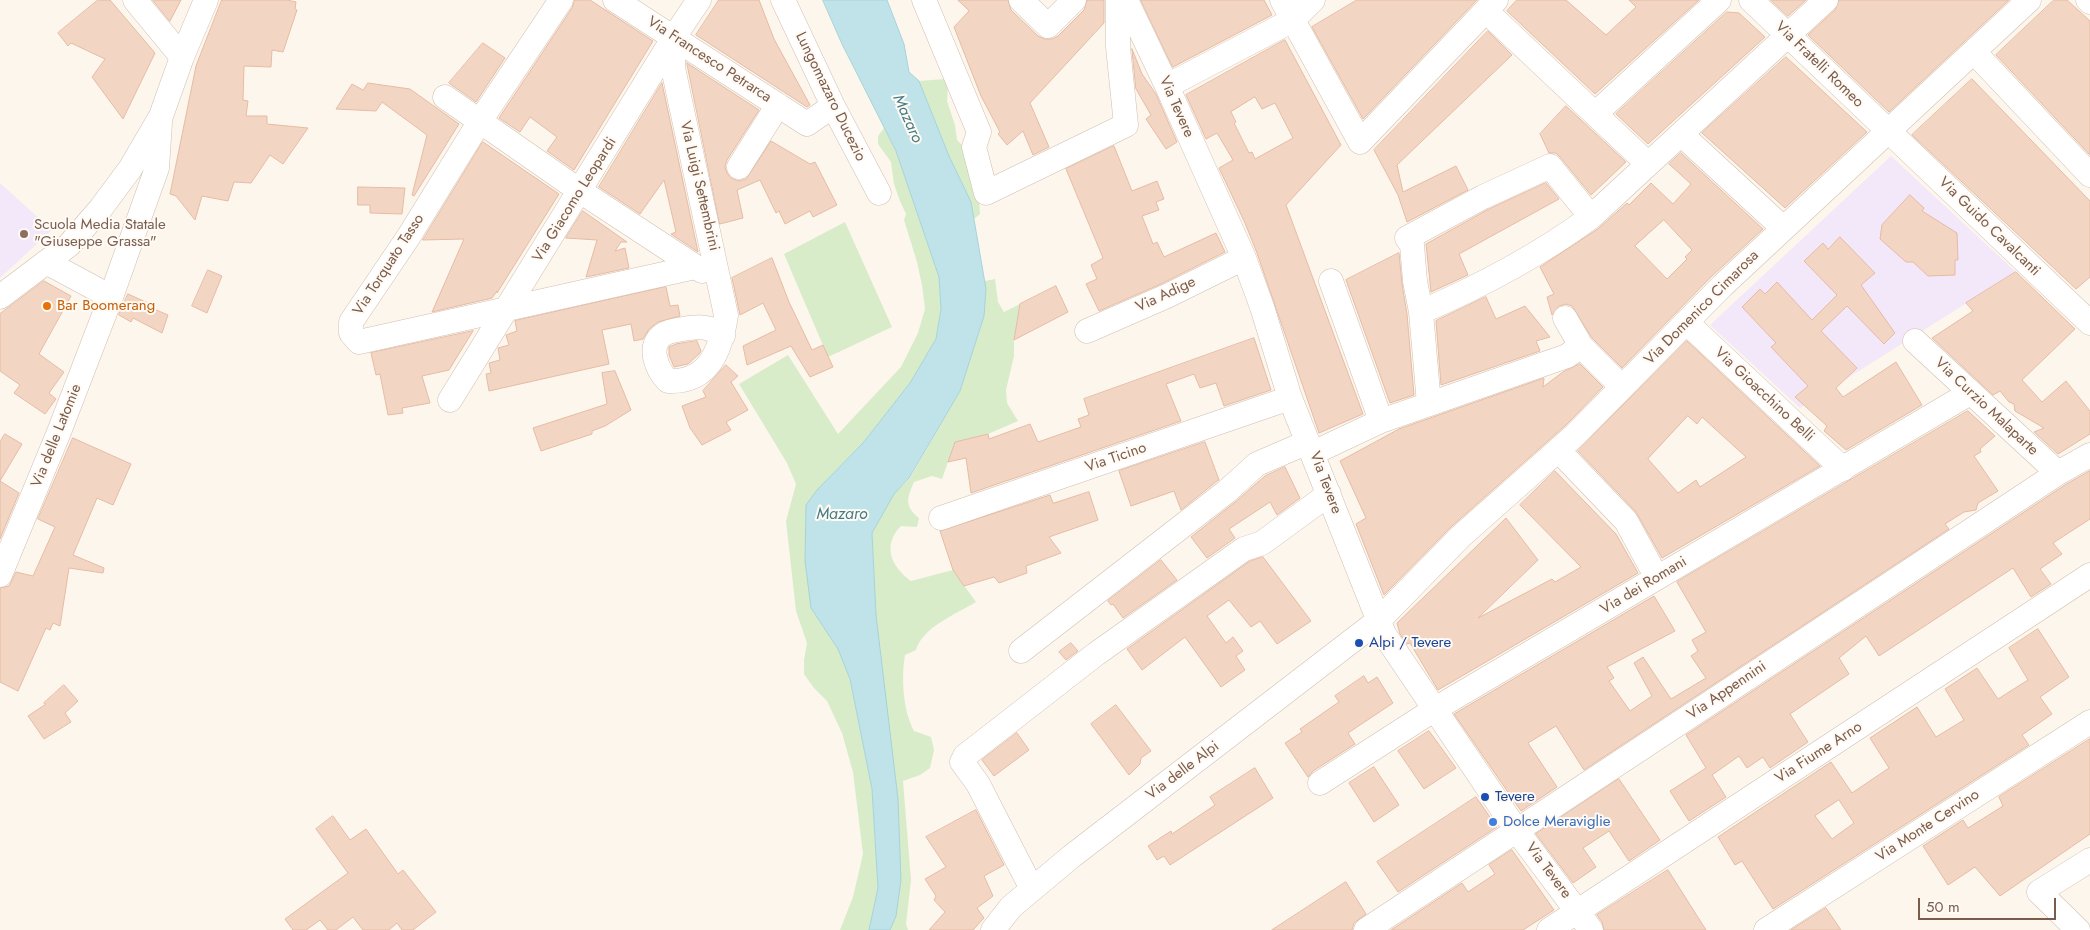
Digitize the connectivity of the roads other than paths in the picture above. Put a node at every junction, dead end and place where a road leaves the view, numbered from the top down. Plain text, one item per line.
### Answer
1 (135, 0) edge
2 (206, 0) edge
3 (561, 0) edge
4 (615, 0) edge
5 (699, 0) edge
6 (783, 0) edge
7 (1021, 0) edge
8 (1074, 0) edge
9 (1118, 0) edge
10 (1126, 0) edge
11 (1282, 0) edge
12 (1313, 0) edge
13 (1719, 0) edge
14 (1750, 0) edge
15 (1826, 0) edge
16 (2029, 0) edge
17 (930, 4) edge
18 (1491, 6) edge
19 (1293, 20) junction
20 (1788, 36) junction
21 (674, 37) junction
22 (1974, 52) junction
23 (182, 58) junction
24 (1167, 86) junction
25 (445, 97) dead end
26 (778, 105) junction
27 (832, 106) junction
28 (1595, 114) junction
29 (161, 116) junction
30 (480, 121) junction
31 (1888, 131) junction
32 (1681, 134) junction
33 (1648, 164) junction
34 (739, 167) dead end
35 (2090, 175) edge
36 (580, 191) junction
37 (879, 193) dead end
38 (1590, 217) junction
39 (1784, 228) junction
40 (1244, 258) junction
41 (46, 262) junction
42 (696, 267) junction
43 (1331, 281) dead end
44 (721, 283) junction
45 (0, 297) edge
46 (111, 297) junction
47 (507, 310) junction
48 (1421, 312) junction
49 (1565, 318) dead end
50 (1686, 322) junction
51 (2090, 322) edge
52 (1087, 331) dead end
53 (723, 336) dead end
54 (1915, 341) dead end
55 (1581, 346) junction
56 (1622, 387) junction
57 (1970, 393) junction
58 (1290, 398) junction
59 (450, 400) dead end
60 (1430, 404) junction
61 (1381, 421) junction
62 (1311, 447) junction
63 (1558, 450) junction
64 (2090, 455) edge
65 (1843, 469) junction
66 (2058, 473) junction
67 (1329, 494) junction
68 (941, 518) dead end
69 (0, 575) edge
70 (2090, 575) edge
71 (1657, 578) junction
72 (1379, 620) junction
73 (1021, 651) dead end
74 (1435, 709) junction
75 (2090, 722) edge
76 (1320, 783) dead end
77 (1517, 831) junction
78 (2090, 860) edge
79 (1032, 889) junction
80 (1584, 921) edge
81 (993, 930) edge
82 (1366, 930) edge
83 (1549, 930) edge
84 (1766, 930) edge
85 (2078, 930) edge

1 - 23 street
2 - 23 street
3 - 30 street, Via Torquato Tasso
4 - 21 street, Via Francesco Petrarca
5 - 21 street, Via Giacomo Leopardi
6 - 27 street, Lungomazaro Ducezio
7 - 8 street
9 - 17 street
10 - 24 street, Via Tevere
11 - 19 street
12 - 19 street
13 - 28 street
14 - 20 street, Via Fratelli Romeo
15 - 20 street
16 - 22 street, Via Domenico Cimarosa
18 - 19 street
18 - 28 street
19 - 24 street
20 - 31 street, Via Fratelli Romeo
20 - 32 street
21 - 26 street, Via Francesco Petrarca
21 - 36 street, Via Giacomo Leopardi
21 - 44 street, Via Luigi Settembrini
22 - 31 street, Via Domenico Cimarosa
22 - 35 street
23 - 29 street
24 - 40 street, Via Tevere
25 - 30 street
26 - 27 street, Via Francesco Petrarca
26 - 34 street, Via Francesco Petrarca
27 - 37 street, Lungomazaro Ducezio
28 - 33 street
29 - 41 street
29 - 46 street, Via delle Latomie
30 - 36 street
30 - 47 street, Via Torquato Tasso
31 - 39 street, Via Domenico Cimarosa
31 - 51 street, Via Guido Cavalcanti
32 - 33 street
32 - 39 street
33 - 38 street
36 - 42 street
36 - 47 street, Via Giacomo Leopardi
38 - 48 street
38 - 48 street
39 - 50 street, Via Domenico Cimarosa
40 - 52 street, Via Adige
40 - 58 street, Via Tevere
41 - 45 street
41 - 46 street
42 - 44 street
42 - 47 street, Via Torquato Tasso
43 - 61 street
44 - 53 street, Via Luigi Settembrini
46 - 69 street, Via delle Latomie
47 - 59 street, Via Giacomo Leopardi
48 - 60 street
49 - 55 street
50 - 56 street, Via Domenico Cimarosa
50 - 65 street, Via Gioacchino Belli
54 - 57 street, Via Curzio Malaparte
55 - 56 street
55 - 60 street
56 - 63 street, Via Domenico Cimarosa
57 - 65 street, Via dei Romani
57 - 66 street, Via Curzio Malaparte
58 - 62 street, Via Tevere
58 - 68 street, Via Ticino
60 - 61 street
61 - 62 street
62 - 67 street, Via Tevere
62 - 73 street
63 - 71 street
63 - 72 street, Via Domenico Cimarosa
64 - 66 street, Via Appennini
65 - 71 street, Via dei Romani
66 - 77 street, Via Appennini
67 - 72 street, Via Tevere
67 - 79 street
70 - 80 street, Via Fiume Arno
71 - 74 street, Via dei Romani
72 - 74 street, Via Tevere
72 - 79 street, Via delle Alpi
74 - 76 street, Via dei Romani
74 - 77 street, Via Tevere
75 - 84 street, Via Monte Cervino
77 - 80 street, Via Tevere
77 - 82 street, Via Appennini
78 - 85 street
79 - 81 street, Via delle Alpi
80 - 83 street, Via Fiume Arno

